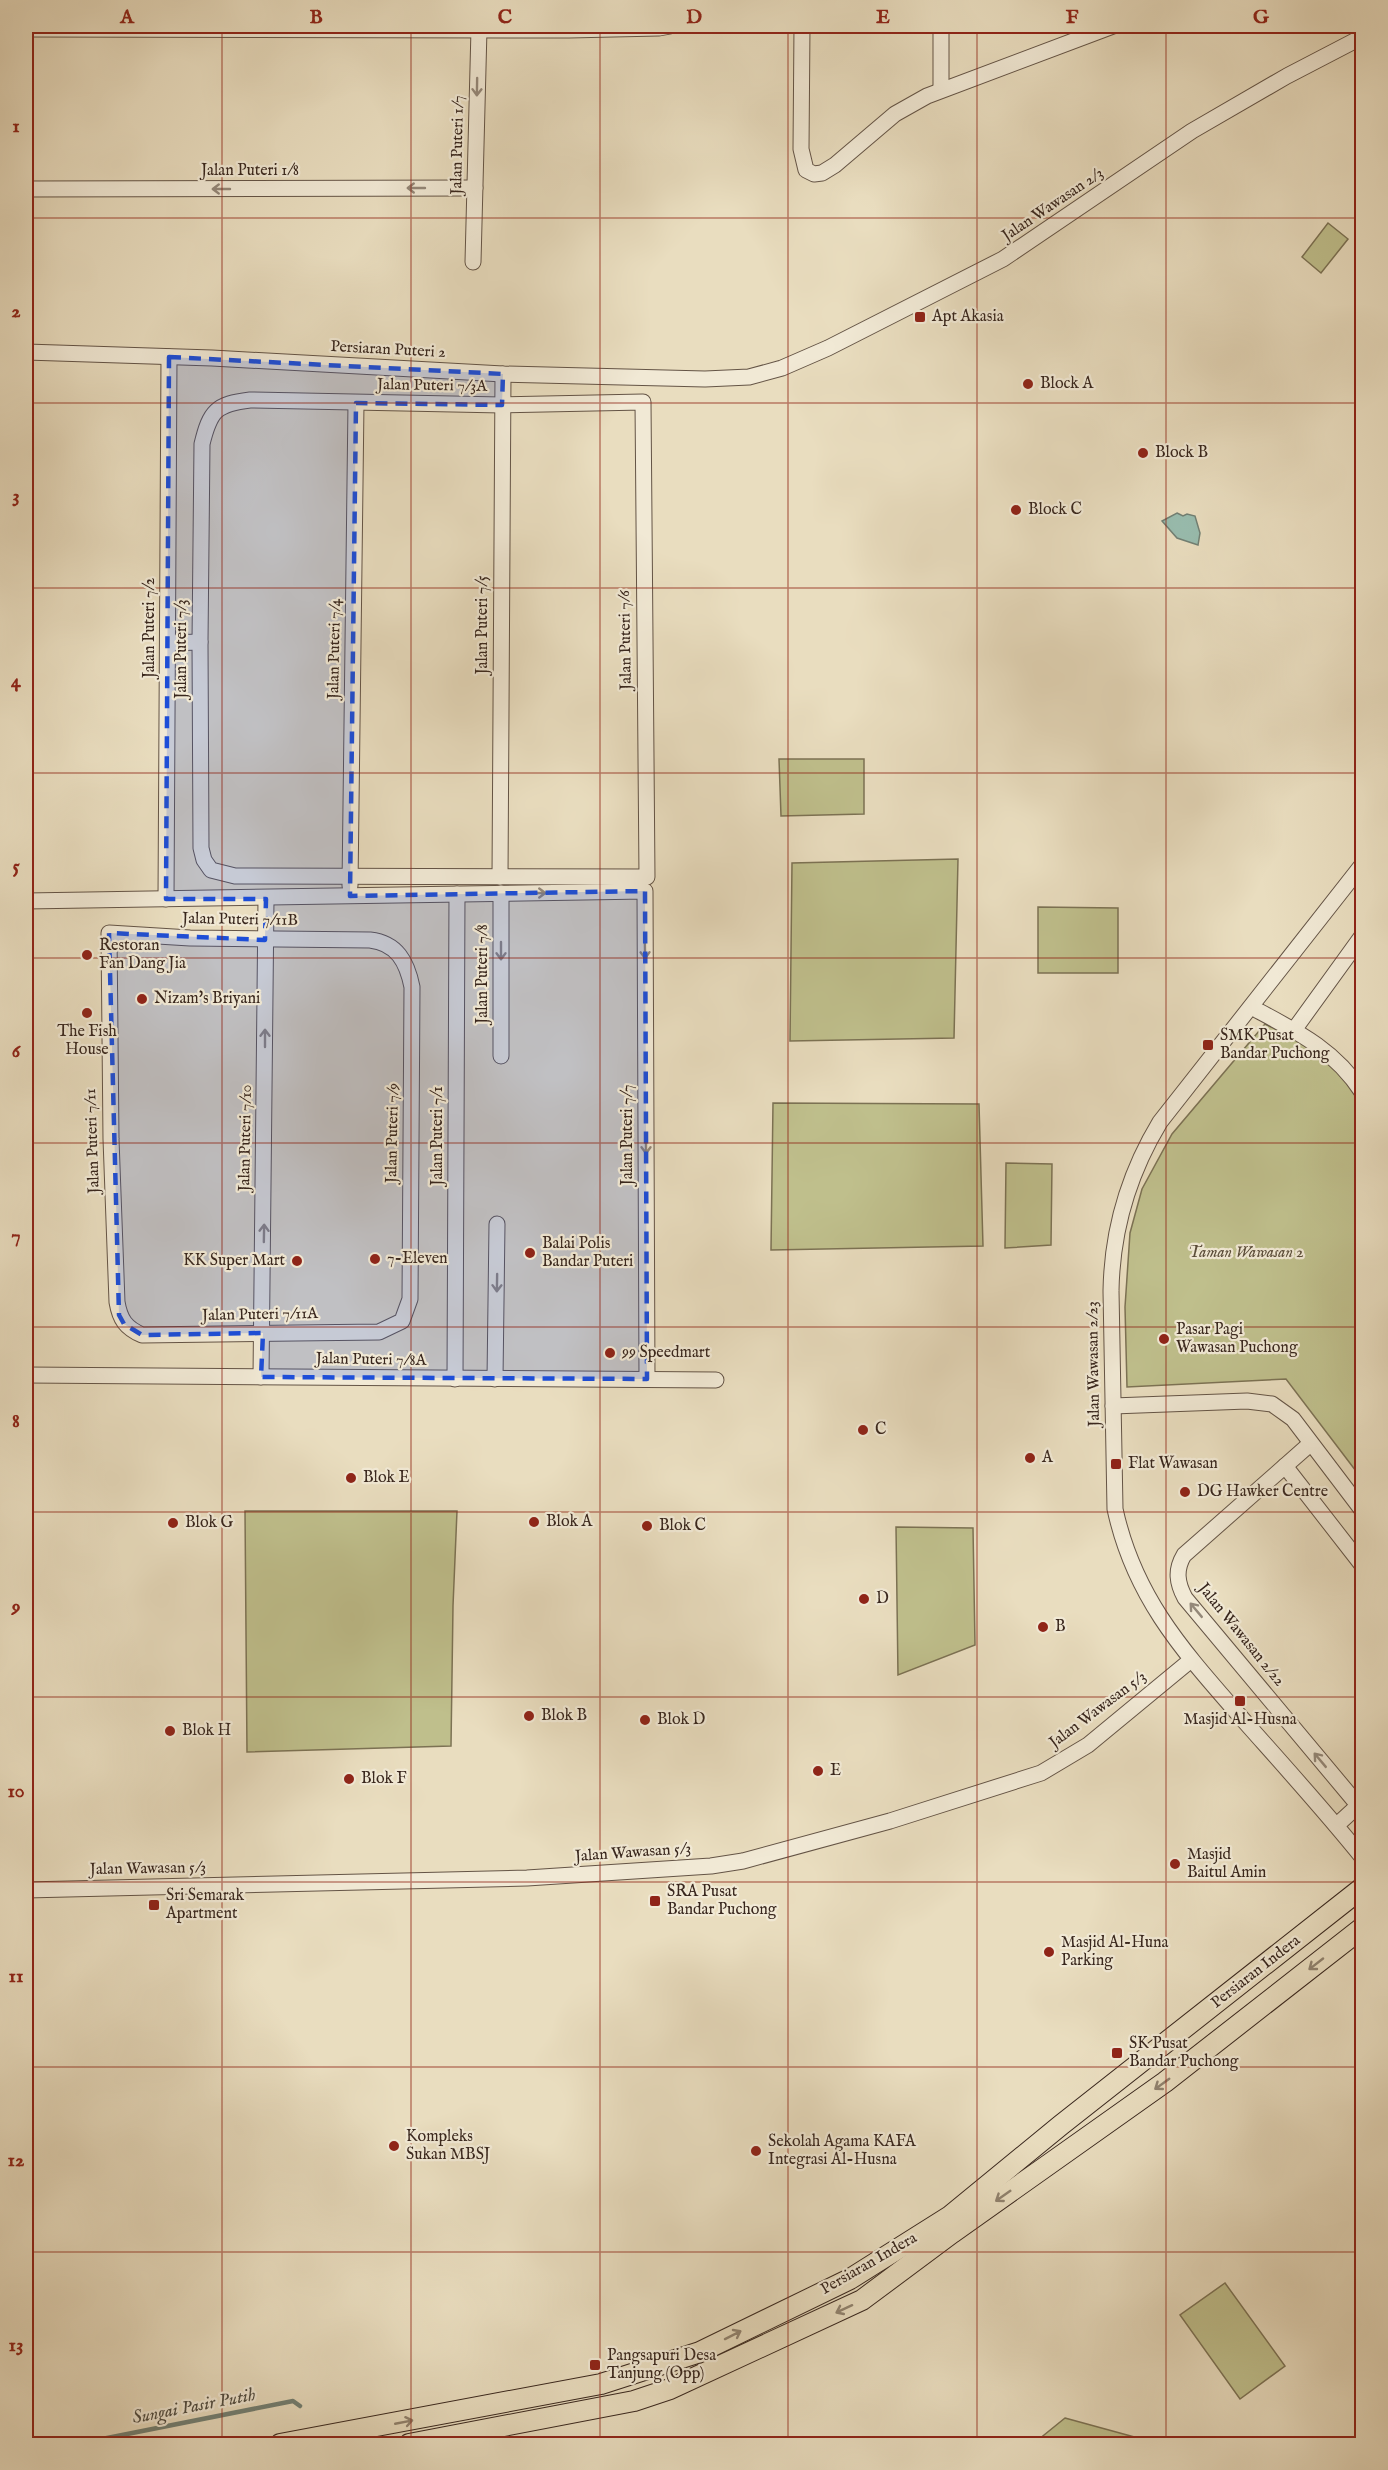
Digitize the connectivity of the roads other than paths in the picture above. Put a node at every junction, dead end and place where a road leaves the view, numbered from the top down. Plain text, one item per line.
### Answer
1 (670, 26) edge
2 (802, 26) edge
3 (941, 26) edge
4 (1113, 26) edge
5 (26, 29) edge
6 (479, 29) junction
7 (1084, 31) edge
8 (1362, 37) edge
9 (941, 90) junction
10 (475, 188) junction
11 (26, 189) edge
12 (473, 262) dead end
13 (26, 352) edge
14 (168, 357) junction
15 (502, 374) junction
16 (750, 377) joint
17 (643, 402) joint
18 (356, 403) junction
19 (502, 405) junction
20 (220, 406) joint
21 (200, 642) junction
22 (168, 643) junction
23 (1362, 865) edge
24 (350, 876) junction
25 (646, 884) junction
26 (500, 885) junction
27 (457, 894) junction
28 (350, 896) junction
29 (166, 899) junction
30 (266, 899) junction
31 (26, 901) edge
32 (109, 933) joint
33 (1362, 936) edge
34 (370, 939) joint
35 (265, 940) junction
36 (1251, 1007) junction
37 (1294, 1030) junction
38 (501, 1056) dead end
39 (1362, 1092) edge
40 (497, 1224) dead end
41 (379, 1332) joint
42 (262, 1333) junction
43 (142, 1335) joint
44 (26, 1375) edge
45 (261, 1377) junction
46 (454, 1379) junction
47 (495, 1379) junction
48 (647, 1379) junction
49 (716, 1380) dead end
50 (1113, 1406) junction
51 (1310, 1444) junction
52 (1285, 1466) junction
53 (1362, 1510) edge
54 (1362, 1565) edge
55 (1191, 1660) junction
56 (1360, 1803) edge
57 (1336, 1825) junction
58 (1362, 1857) edge
59 (1362, 1888) edge
60 (26, 1890) edge
61 (1362, 1928) edge
62 (358, 2438) edge
63 (427, 2443) edge
64 (280, 2445) edge
65 (409, 2445) edge

1 - 6 street
2 - 9 street
3 - 9 street
4 - 7 street
5 - 6 street
6 -> 10 street, Jalan Puteri 1/7
7 - 9 street
8 - 16 street, Jalan Wawasan 2/3
10 -> 11 street, Jalan Puteri 1/8
10 - 12 street, Jalan Puteri 1/7
13 - 14 street, Persiaran Puteri 2
14 - 15 street, Persiaran Puteri 2
14 - 22 street, Jalan Puteri 7/2
15 - 16 street, Persiaran Puteri 2
15 - 19 street, Jalan Puteri 7/5
17 - 19 street, Jalan Puteri 7/3A
17 - 25 street, Jalan Puteri 7/6
18 - 19 street, Jalan Puteri 7/3A
18 - 20 street, Jalan Puteri 7/3A
18 - 24 street, Jalan Puteri 7/4
19 - 26 street, Jalan Puteri 7/5
20 - 21 street, Jalan Puteri 7/3
21 - 22 street
21 - 24 street, Jalan Puteri 7/3
22 - 29 street, Jalan Puteri 7/2
23 - 36 street, Jalan Wawasan 2/23
24 - 26 street
24 - 28 street, Jalan Puteri 7/4
25 - 26 street
25 -> 48 street, Jalan Puteri 7/7
26 - 27 street
26 -> 38 street, Jalan Puteri 7/8
27 - 28 street
27 - 46 street, Jalan Puteri 7/1
28 - 30 street
29 - 30 street
29 - 31 street
30 - 35 street, Jalan Puteri 7/10
32 - 35 street, Jalan Puteri 7/11B
32 - 43 street, Jalan Puteri 7/11
33 - 37 street
34 - 35 street, Jalan Puteri 7/11B
34 - 41 street, Jalan Puteri 7/9
42 -> 35 street, Jalan Puteri 7/10
36 - 37 street
36 - 50 street, Jalan Wawasan 2/23
37 - 39 street
40 -> 47 street
41 - 42 street, Jalan Puteri 7/11A
42 - 43 street, Jalan Puteri 7/11A
42 - 45 street, Jalan Puteri 7/10
44 - 45 street, Jalan Puteri 7/8A
45 - 46 street, Jalan Puteri 7/8A
46 - 47 street, Jalan Puteri 7/8A
47 - 48 street, Jalan Puteri 7/8A
48 - 49 street, Jalan Puteri 7/8A
50 - 51 street
50 - 55 street, Jalan Wawasan 2/23
51 - 52 street, Jalan Wawasan 2/22
51 - 53 street
52 - 54 street
56 -> 52 street, Jalan Wawasan 2/22
55 - 57 street, Jalan Wawasan 2/23
55 - 60 street, Jalan Wawasan 5/3
56 - 57 street
57 - 58 street, Jalan Wawasan 2/23
62 -> 59 main road, Persiaran Indera
61 -> 63 main road, Persiaran Indera
62 - 64 main road, Persiaran Indera
63 - 65 main road, Persiaran Indera

